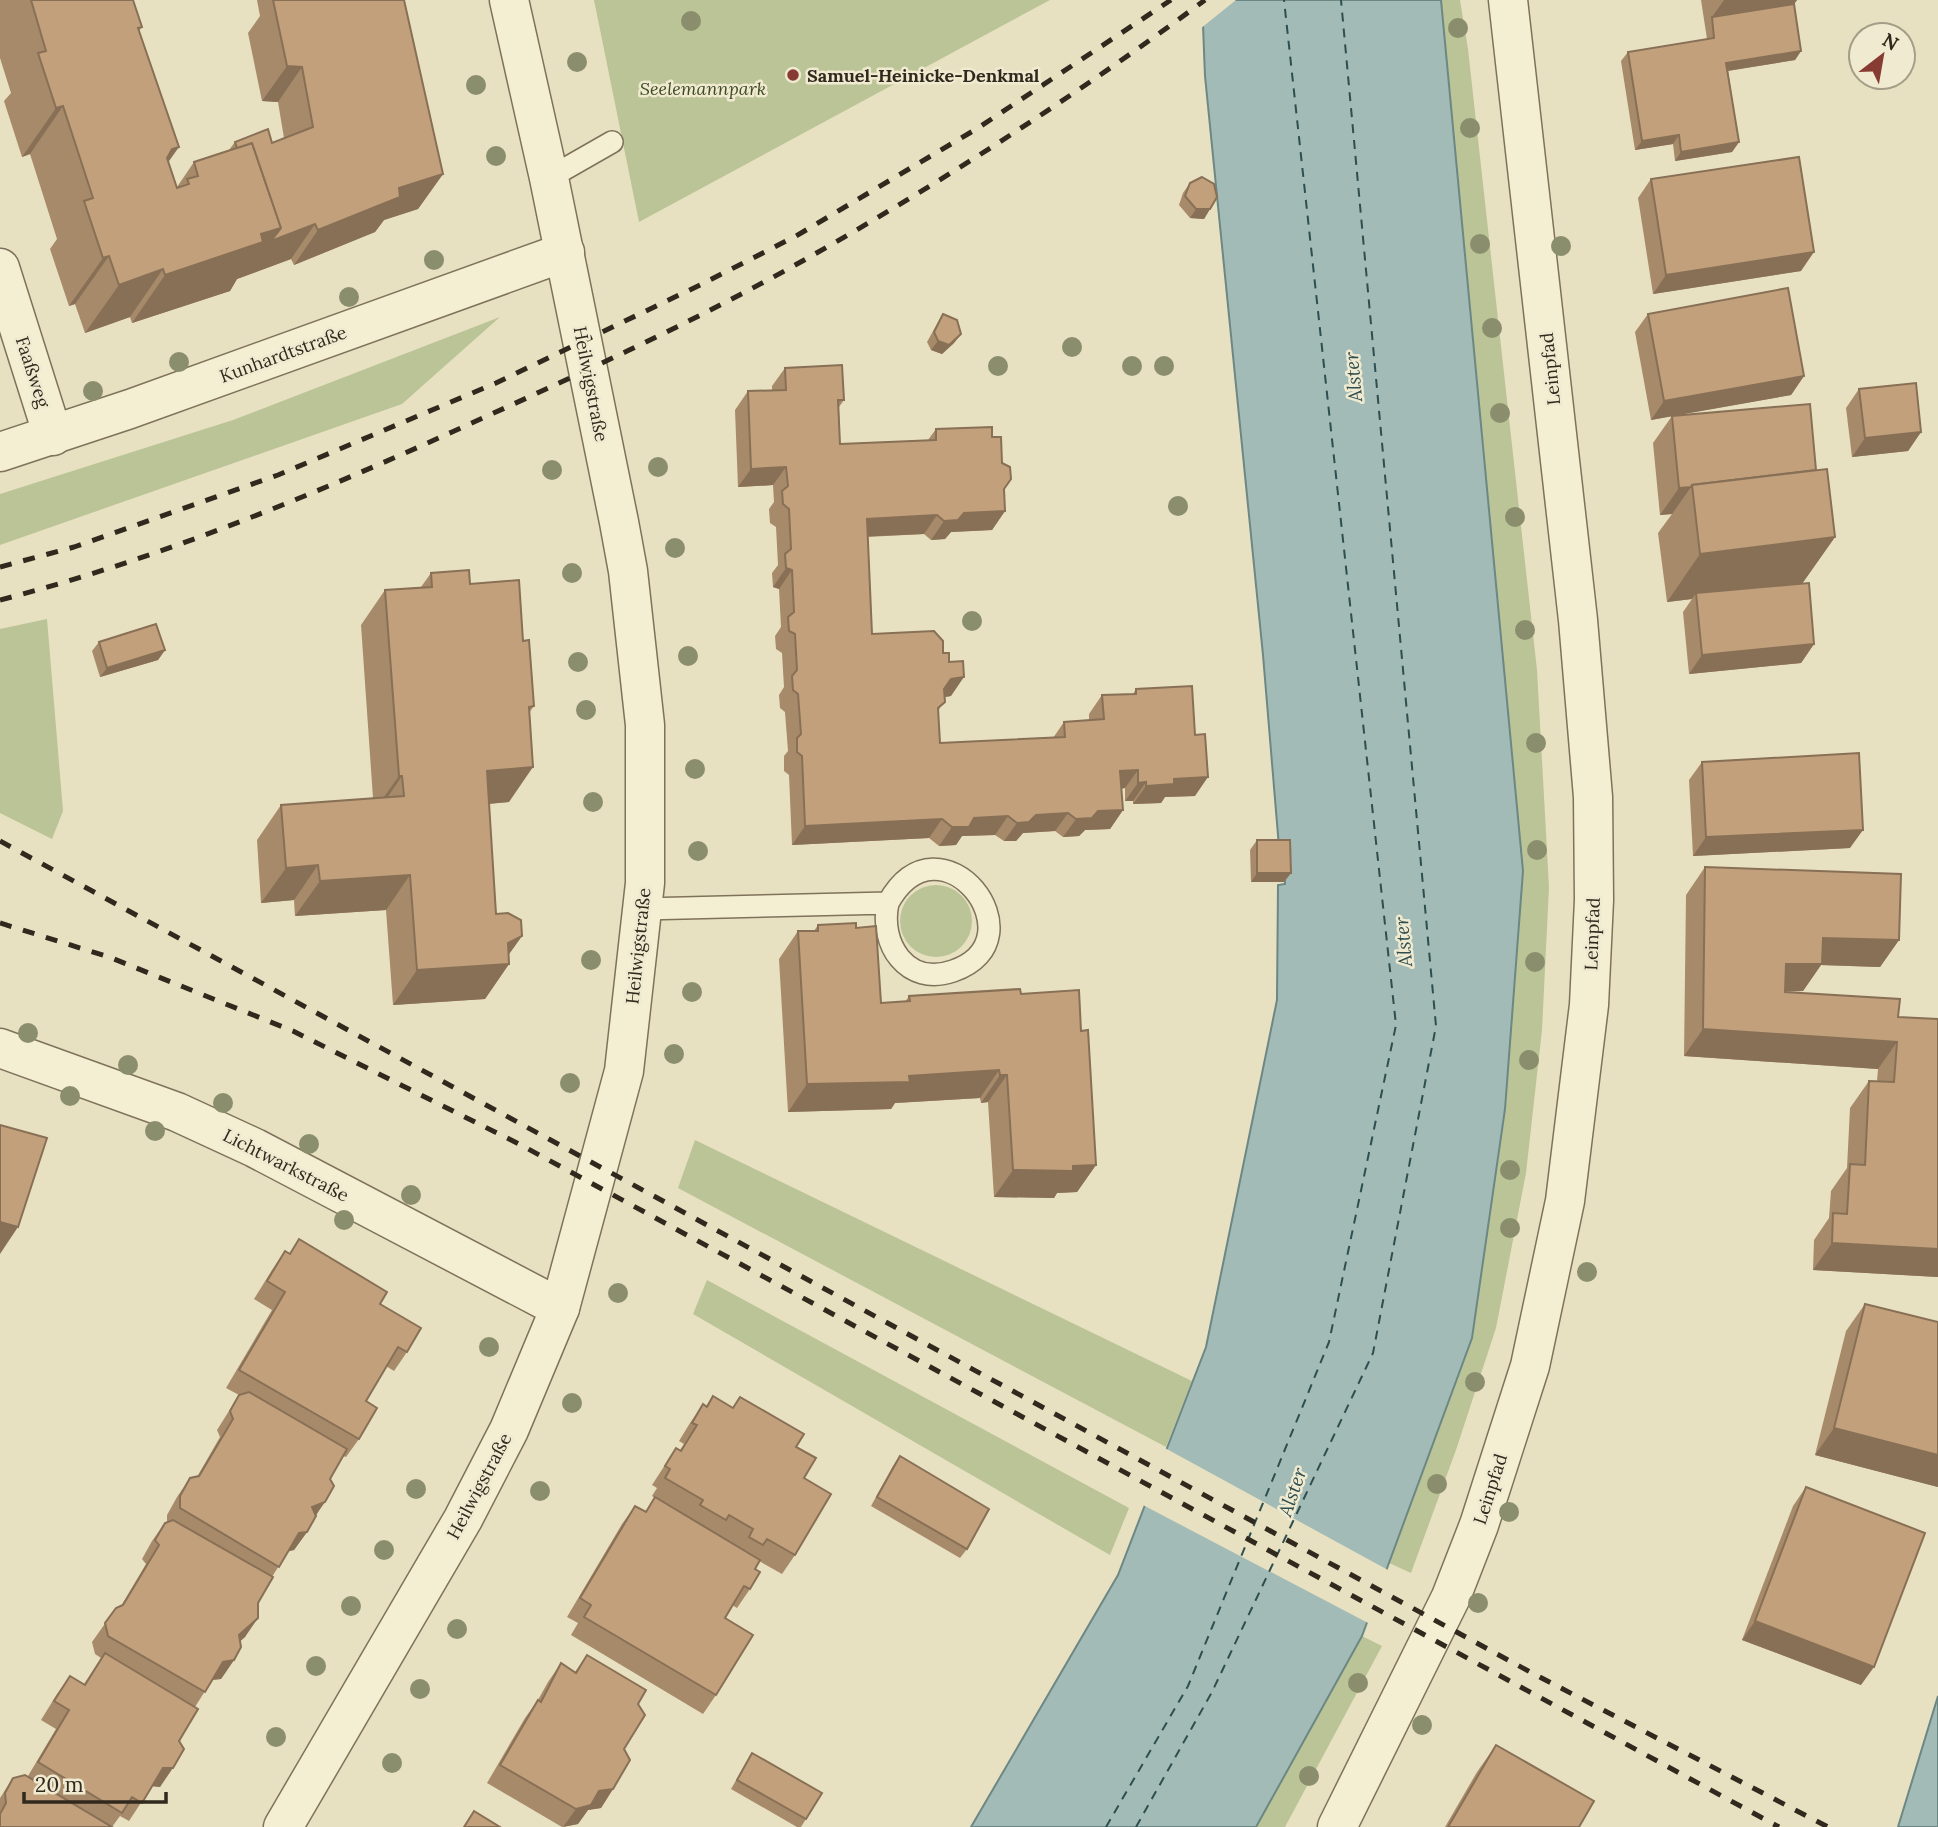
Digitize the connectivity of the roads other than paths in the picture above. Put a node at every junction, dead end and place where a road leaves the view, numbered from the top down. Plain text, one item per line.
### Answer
1 (509, 0) edge
2 (1508, 0) edge
3 (612, 142) dead end
4 (549, 178) junction
5 (565, 252) junction
6 (0, 268) edge
7 (53, 436) junction
8 (0, 452) edge
9 (888, 903) junction
10 (643, 909) junction
11 (0, 1048) edge
12 (560, 1308) junction
13 (283, 1827) edge
14 (1336, 1827) edge

1 - 4 street, Heilwigstraße
2 - 14 street, Leinpfad
3 - 4 lane
4 - 5 street, Heilwigstraße
5 - 7 street, Kunhardtstraße
5 - 10 street, Heilwigstraße
6 - 7 street, Faaßweg
7 - 8 street, Kunhardtstraße
9 - 9 lane
9 - 10 lane
10 - 12 street, Heilwigstraße
11 - 12 street, Lichtwarkstraße
12 - 13 street, Heilwigstraße

